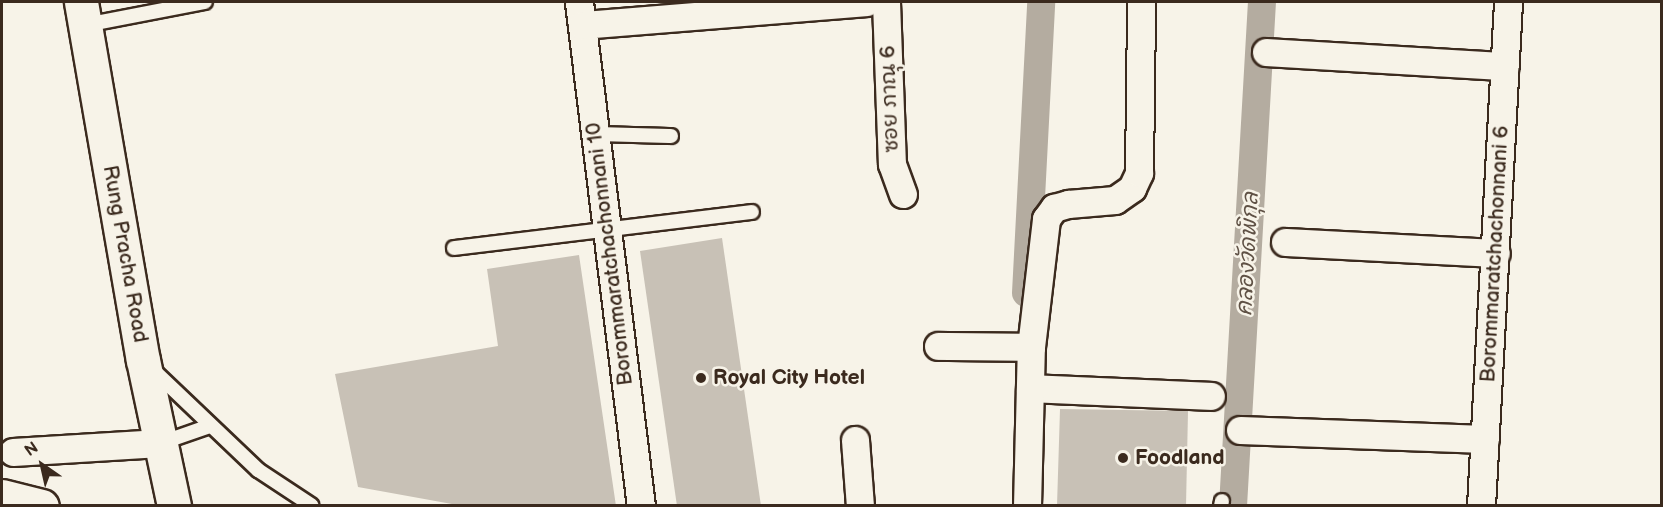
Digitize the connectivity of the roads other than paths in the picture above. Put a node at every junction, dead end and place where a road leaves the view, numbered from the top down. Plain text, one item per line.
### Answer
1 (205, 2) edge
2 (866, 2) edge
3 (886, 2) edge
4 (1141, 2) edge
5 (1508, 2) edge
6 (83, 14) edge
7 (580, 14) edge
8 (1266, 52) dead end
9 (1505, 66) junction
10 (596, 134) junction
11 (671, 136) dead end
12 (903, 194) dead end
13 (752, 212) dead end
14 (607, 230) junction
15 (1285, 242) dead end
16 (454, 248) dead end
17 (1496, 253) junction
18 (938, 346) dead end
19 (1031, 347) junction
20 (143, 360) junction
21 (1030, 388) junction
22 (1211, 396) dead end
23 (210, 426) junction
24 (1240, 430) dead end
25 (1485, 439) junction
26 (855, 440) dead end
27 (160, 443) junction
28 (13, 452) dead end
29 (2, 496) edge
30 (311, 505) edge
31 (42, 506) edge
32 (174, 506) edge
33 (641, 506) edge
34 (860, 506) edge
35 (1027, 506) edge
36 (1481, 506) edge

1 - 6 lane
2 - 7 street
3 - 12 street, ซอย ภาณุ 6
4 - 19 street
5 - 9 street, Borommaratchachonnani 6
6 - 20 street, Rung Pracha Road
7 - 10 street, Borommaratchachonnani 10
8 - 9 street
9 - 17 street, Borommaratchachonnani 6
10 - 11 lane
10 - 14 street, Borommaratchachonnani 10
13 - 14 lane
14 - 16 lane
14 - 33 street, Borommaratchachonnani 10
15 - 17 street
17 - 25 street, Borommaratchachonnani 6
18 - 19 street
19 - 21 street
20 - 23 lane
20 - 27 street, Rung Pracha Road
21 - 22 street
21 - 35 street
23 - 27 lane
23 - 30 lane
24 - 25 street
25 - 36 street, Borommaratchachonnani 6
26 - 34 street
27 - 28 street
27 - 32 street, Rung Pracha Road
29 - 31 street

